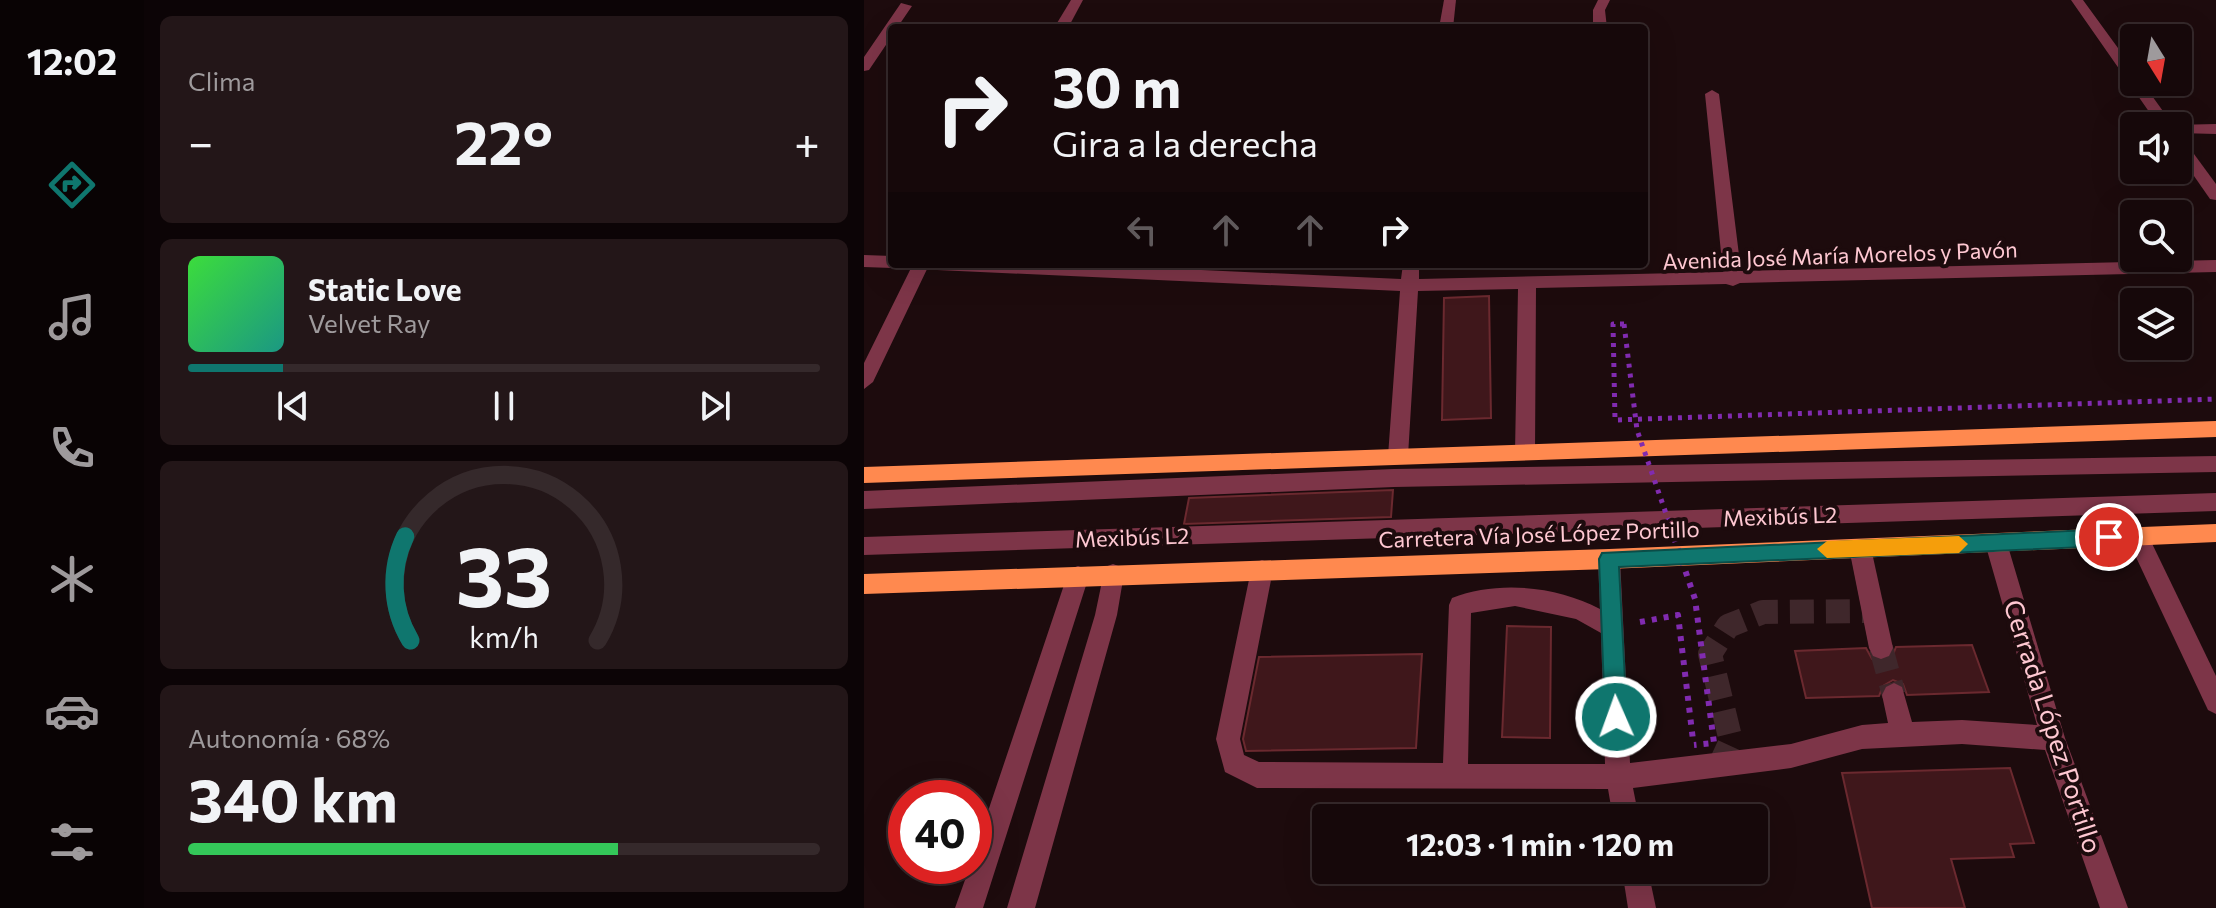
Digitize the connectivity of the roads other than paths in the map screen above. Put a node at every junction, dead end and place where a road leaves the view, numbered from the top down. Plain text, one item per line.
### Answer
1 (1077, 0) edge
2 (1450, 0) edge
3 (1604, 0) edge
4 (2077, 0) edge
5 (906, 6) dead end
6 (894, 24) edge
7 (1063, 24) edge
8 (1447, 24) edge
9 (1600, 24) edge
10 (888, 32) edge
11 (2120, 60) edge
12 (864, 67) edge
13 (1712, 94) dead end
14 (2192, 128) edge
15 (2216, 129) edge
16 (2192, 162) edge
17 (2216, 195) edge
18 (864, 261) edge
19 (888, 262) edge
20 (2216, 266) edge
21 (919, 268) edge
22 (1027, 268) edge
23 (1410, 268) edge
24 (1601, 268) edge
25 (1733, 280) junction
26 (1527, 283) junction
27 (1601, 283) junction
28 (1408, 285) junction
29 (864, 382) edge
30 (2216, 429) edge
31 (1525, 452) junction
32 (1398, 456) junction
33 (2216, 464) edge
34 (864, 475) edge
35 (864, 500) edge
36 (2216, 502) edge
37 (2216, 533) edge
38 (2137, 536) junction
39 (1996, 543) junction
40 (864, 546) edge
41 (1860, 548) junction
42 (1609, 559) junction
43 (1262, 570) junction
44 (1113, 574) junction
45 (1078, 576) junction
46 (864, 584) edge
47 (1612, 627) junction
48 (1881, 648) tunnel mouth
49 (2208, 669) edge
50 (1894, 695) tunnel mouth
51 (2216, 702) edge
52 (1903, 735) junction
53 (2053, 738) junction
54 (1455, 776) junction
55 (1618, 777) junction
56 (1623, 804) edge
57 (1638, 884) edge
58 (969, 908) edge
59 (1021, 908) edge
60 (1642, 908) edge
61 (2114, 908) edge

1 - 7 street
2 - 8 street
3 - 9 street
4 - 11 street
5 - 6 street
10 - 12 street
13 - 25 street
14 - 15 street
16 - 17 street
18 - 19 street
20 - 25 street, Avenida José María Morelos y Pavón
21 - 29 street
22 - 28 street, Avenida José María Morelos y Pavón
23 - 28 street
24 - 27 street
25 - 27 street, Avenida José María Morelos y Pavón
26 - 27 street, Avenida José María Morelos y Pavón
26 - 28 street, Avenida José María Morelos y Pavón
26 - 31 street
28 - 32 street
30 - 31 main road
31 - 32 main road
32 - 34 main road
33 - 35 street, Mexibús L2
36 - 40 street, Mexibús L2
37 - 38 main road, Carretera Vía José López Portillo
38 - 39 main road, Carretera Vía José López Portillo
38 - 49 street
39 - 41 main road, Carretera Vía José López Portillo
39 - 53 street, Cerrada López Portillo
41 - 42 main road, Carretera Vía José López Portillo
41 - 48 street
42 - 43 main road, Carretera Vía José López Portillo
42 - 47 street
43 - 44 main road, Carretera Vía José López Portillo
43 - 54 street
44 - 45 main road, Carretera Vía José López Portillo
44 - 59 street
45 - 46 main road, Carretera Vía José López Portillo
45 - 58 street
47 - 54 street
47 - 55 street
49 - 51 street
50 - 52 street
52 - 53 street
52 - 55 street
53 - 61 street, Cerrada López Portillo
54 - 55 street
55 - 56 street
57 - 60 street

